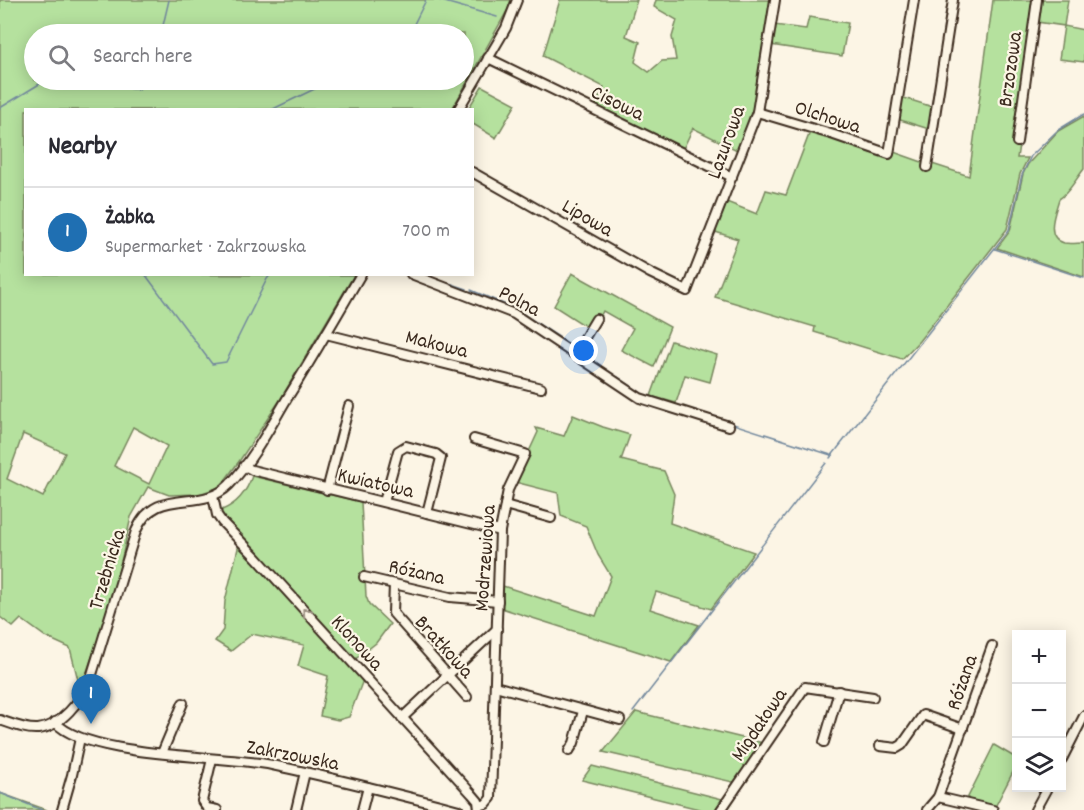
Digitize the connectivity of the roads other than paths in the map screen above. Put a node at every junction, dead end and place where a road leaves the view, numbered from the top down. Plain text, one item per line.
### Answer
1 (517, 0) edge
2 (775, 0) edge
3 (914, 0) edge
4 (953, 0) edge
5 (1037, 0) edge
6 (489, 58) junction
7 (474, 83) edge
8 (470, 90) edge
9 (459, 108) edge
10 (757, 112) junction
11 (1017, 142) dead end
12 (927, 167) dead end
13 (474, 173) edge
14 (732, 177) junction
15 (360, 276) edge
16 (416, 276) edge
17 (687, 291) joint
18 (596, 319) dead end
19 (326, 334) junction
20 (575, 354) junction
21 (541, 388) dead end
22 (349, 406) dead end
23 (729, 426) dead end
24 (474, 439) dead end
25 (244, 466) junction
26 (327, 490) junction
27 (213, 496) junction
28 (384, 502) junction
29 (505, 505) junction
30 (427, 513) junction
31 (551, 518) dead end
32 (500, 531) junction
33 (364, 577) dead end
34 (394, 584) junction
35 (498, 601) junction
36 (497, 629) junction
37 (992, 646) dead end
38 (447, 674) junction
39 (495, 686) junction
40 (839, 691) junction
41 (466, 697) dead end
42 (873, 697) dead end
43 (183, 703) dead end
44 (583, 711) junction
45 (1084, 716) edge
46 (402, 718) junction
47 (0, 720) edge
48 (620, 720) dead end
49 (55, 722) junction
50 (963, 729) junction
51 (80, 738) junction
52 (824, 742) dead end
53 (880, 746) dead end
54 (569, 751) dead end
55 (1066, 751) edge
56 (162, 753) junction
57 (212, 759) junction
58 (305, 772) junction
59 (368, 787) junction
60 (1045, 792) edge
61 (938, 797) junction
62 (479, 808) edge
63 (62, 810) edge
64 (217, 810) edge
65 (296, 810) edge
66 (362, 810) edge
67 (459, 810) edge
68 (721, 810) edge
69 (927, 810) edge
70 (993, 810) edge
71 (1035, 810) edge

1 - 6 street
2 - 10 street, Lazurowa
3 - 10 street, Olchowa
4 - 12 street
5 - 11 street, Brzozowa
6 - 7 street
6 - 14 street, Cisowa
8 - 9 street
10 - 14 street, Lazurowa
13 - 17 street, Lipowa
14 - 17 street, Lazurowa
15 - 19 street
16 - 20 street, Polna
18 - 20 street
19 - 21 street, Makowa
19 - 25 street
20 - 23 street, Polna
22 - 26 street
24 - 29 street, Modrzewiowa
25 - 26 street, Kwiatowa
25 - 27 street
26 - 28 street, Kwiatowa
46 -> 27 street, Klonowa
27 - 49 street, Trzebnicka
28 - 30 street, Kwiatowa
28 - 30 street
29 - 31 street
29 - 32 street, Modrzewiowa
30 - 32 street, Kwiatowa
32 - 35 street, Modrzewiowa
33 - 34 street, Różana
34 - 35 street, Różana
34 - 38 street, Bratkowa
35 - 36 street, Modrzewiowa
36 - 38 street
36 - 39 street, Modrzewiowa
37 - 50 street, Różana
38 - 41 street, Bratkowa
38 - 46 street
39 - 44 street
39 - 62 street, Modrzewiowa
40 - 42 street, Migdałowa
40 - 52 street
40 - 68 street, Migdałowa
43 - 56 street
44 - 48 street
44 - 54 street
45 - 55 street
46 - 62 street, Klonowa
47 - 49 street
49 - 51 street, Zakrzowska
50 - 53 street, Różana
50 - 61 street, Różana
51 - 56 street, Zakrzowska
51 - 63 street
56 - 57 street, Zakrzowska
57 - 58 street, Zakrzowska
57 - 64 street
58 - 59 street, Zakrzowska
58 - 65 street
59 - 66 street
59 - 67 street, Zakrzowska
60 - 71 street
61 - 69 street, Różana
61 - 70 street

